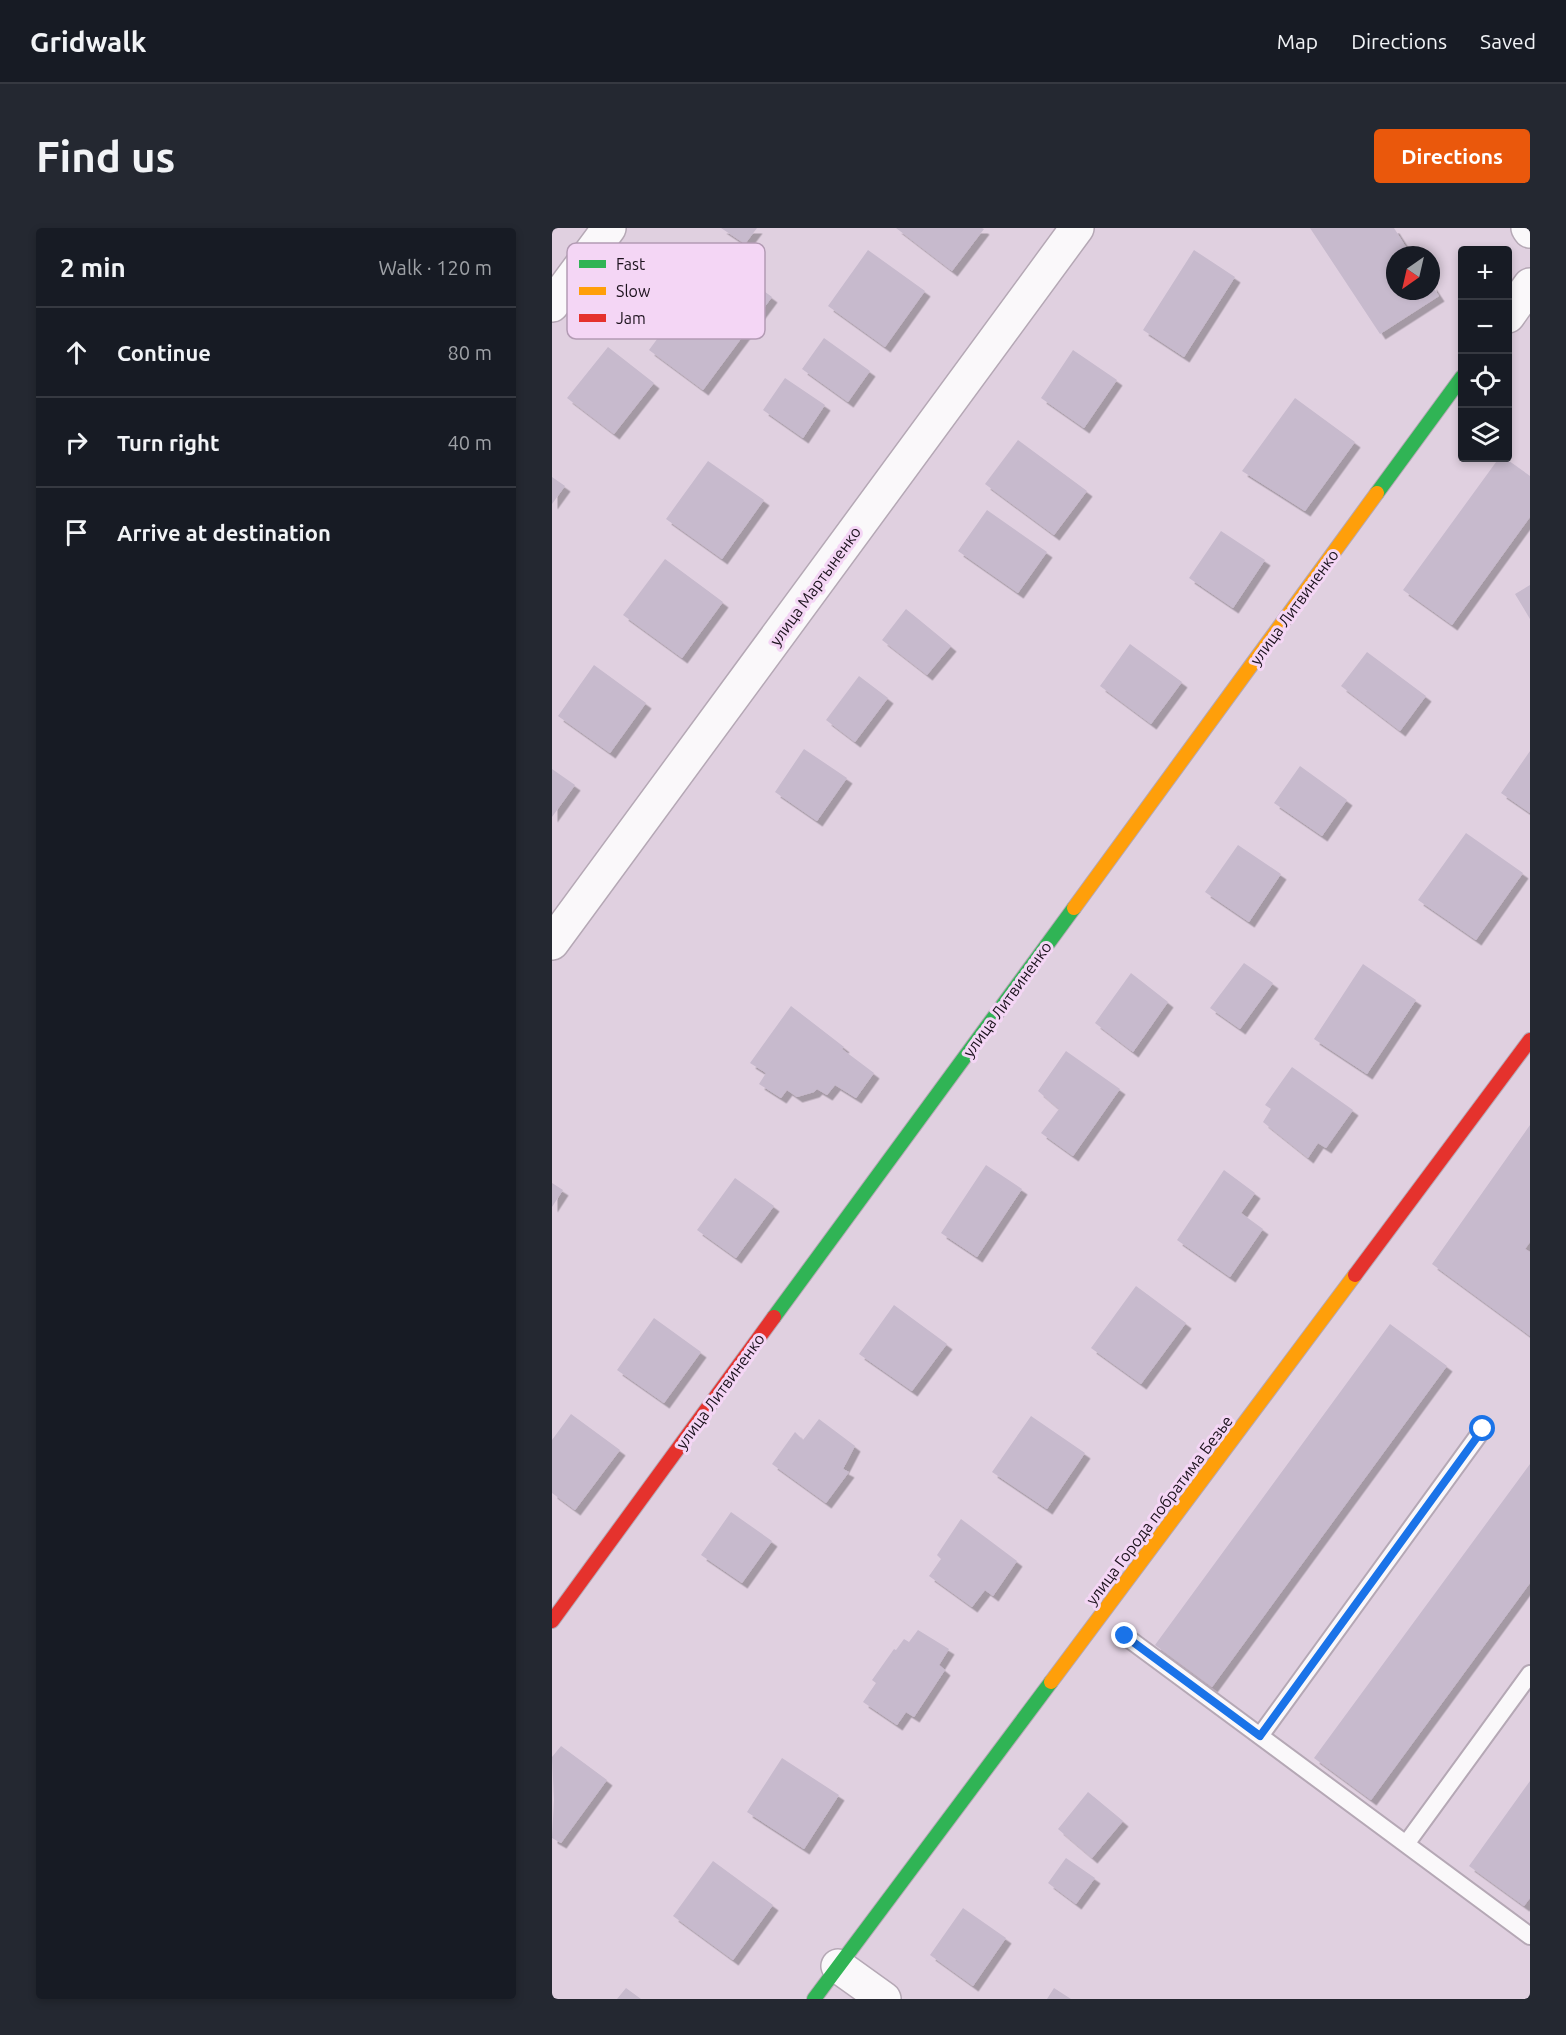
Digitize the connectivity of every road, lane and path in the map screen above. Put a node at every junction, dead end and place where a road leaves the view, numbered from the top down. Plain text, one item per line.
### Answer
1 (609, 228) edge
2 (1077, 228) edge
3 (598, 243) edge
4 (567, 285) edge
5 (1530, 285) edge
6 (552, 305) edge
7 (1512, 310) edge
8 (1458, 382) edge
9 (552, 943) edge
10 (1530, 1040) edge
11 (1483, 1429) dead end
12 (552, 1621) edge
13 (1125, 1636) dead end
14 (1530, 1674) edge
15 (1260, 1736) junction
16 (1407, 1844) junction
17 (1530, 1936) edge
18 (838, 1966) junction
19 (814, 1999) edge
20 (884, 1999) edge

1 - 3 street
2 - 9 street, улица Мартыненко
4 - 6 street
5 - 7 street
8 - 12 street, улица Литвиненко
10 - 18 street, улица Города побратима Безье
11 - 15 lane
13 - 15 lane
14 - 16 lane
15 - 16 lane
16 - 17 lane
18 - 19 street, улица Города побратима Безье
18 - 20 street

